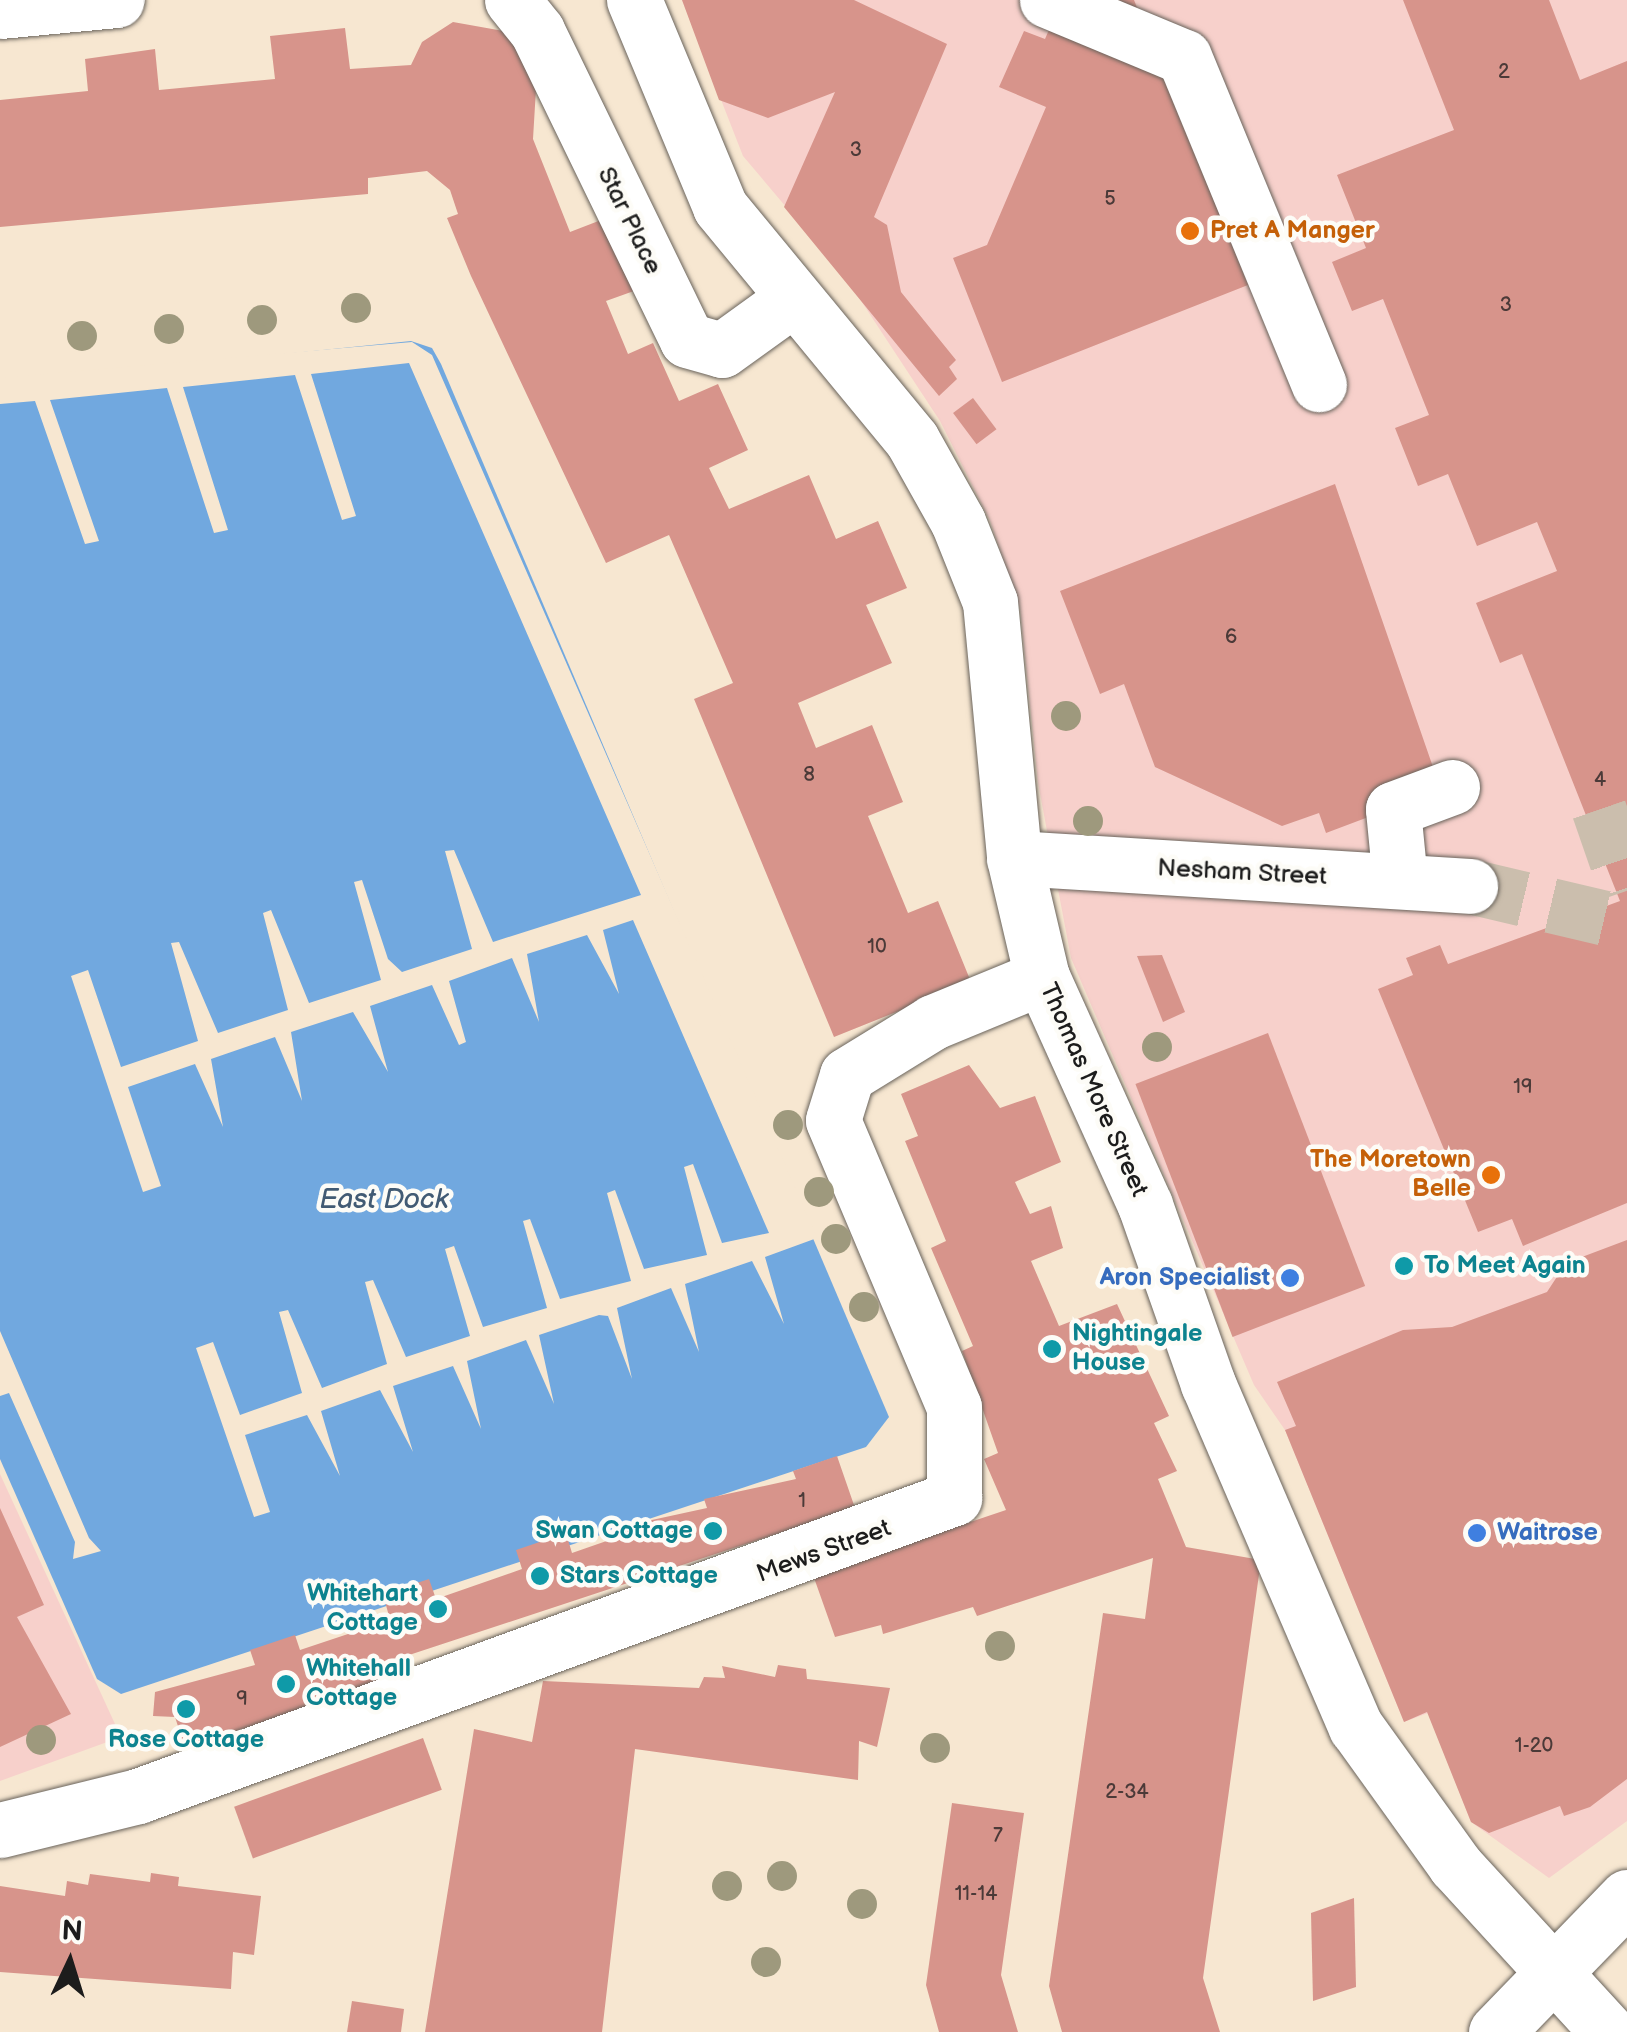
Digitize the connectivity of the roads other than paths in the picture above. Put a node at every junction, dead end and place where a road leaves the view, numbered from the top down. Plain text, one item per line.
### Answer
1 (116, 0) edge
2 (512, 0) edge
3 (634, 0) edge
4 (1048, 0) edge
5 (0, 11) edge
6 (790, 301) junction
7 (1319, 384) dead end
8 (1452, 788) dead end
9 (1014, 858) junction
10 (1400, 882) junction
11 (1470, 886) tunnel mouth
12 (1042, 977) junction
13 (0, 1830) edge
14 (1627, 1897) edge
15 (1555, 1967) junction
16 (1496, 2032) edge
17 (1608, 2032) edge

1 - 5 street
2 - 6 street, Star Place
3 - 6 street, Thomas More Street
4 - 7 street
6 - 9 street, Thomas More Street
8 - 10 street
9 - 10 street, Nesham Street
9 - 12 street, Thomas More Street
10 - 11 street, Nesham Street
12 - 13 street, Mews Street
12 - 15 street, Thomas More Street
14 - 15 street
15 - 16 street
15 - 17 street, Thomas More Street

